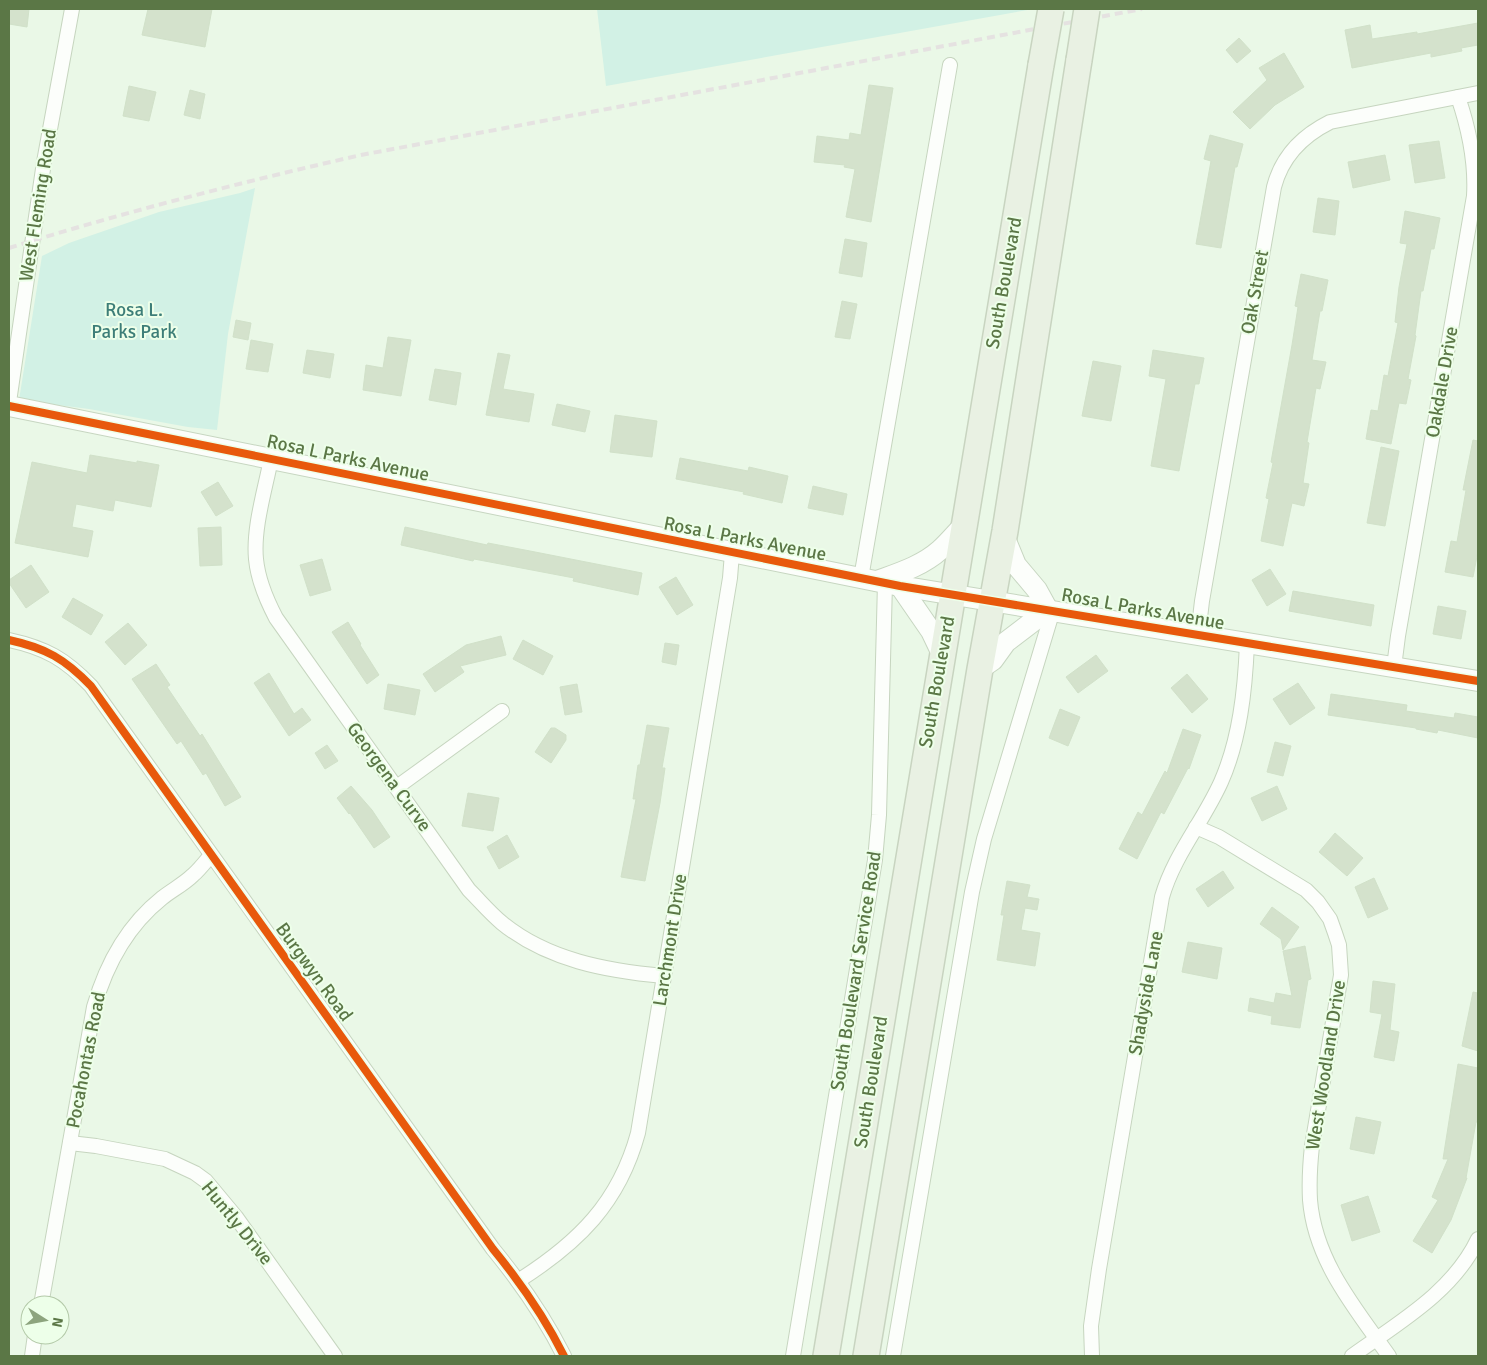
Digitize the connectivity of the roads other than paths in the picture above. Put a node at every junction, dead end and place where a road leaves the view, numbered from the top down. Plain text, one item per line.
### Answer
1 (72, 9) edge
2 (1051, 9) edge
3 (1087, 9) edge
4 (950, 65) dead end
5 (1478, 93) edge
6 (1458, 97) junction
7 (9, 402) edge
8 (9, 406) edge
9 (271, 459) junction
10 (964, 525) junction
11 (1004, 536) junction
12 (732, 553) junction
13 (880, 582) junction
14 (952, 595) junction
15 (992, 601) junction
16 (1050, 610) junction
17 (1198, 635) junction
18 (9, 640) edge
19 (1247, 644) junction
20 (942, 654) junction
21 (1394, 667) junction
22 (980, 669) junction
23 (1478, 681) edge
24 (502, 711) dead end
25 (397, 787) junction
26 (1196, 827) junction
27 (212, 855) junction
28 (664, 976) junction
29 (70, 1143) junction
30 (1478, 1239) edge
31 (518, 1281) junction
32 (43, 1295) edge
33 (1377, 1339) junction
34 (335, 1356) edge
35 (564, 1356) edge
36 (793, 1356) edge
37 (826, 1356) edge
38 (866, 1356) edge
39 (893, 1356) edge
40 (1092, 1356) edge
41 (1352, 1356) edge
42 (1389, 1356) edge

1 - 7 street, West Fleming Road
2 - 10 highway, South Boulevard, bridge
3 - 11 highway, South Boulevard, bridge
4 - 13 street
5 - 6 street, Oak Street
6 - 17 street, Oak Street
6 - 21 street, Oakdale Drive
8 - 9 street, Rosa L Parks Avenue
9 - 12 street, Rosa L Parks Avenue
9 - 25 street, Georgena Curve
10 - 13 street
10 - 14 highway, South Boulevard
11 - 15 highway, South Boulevard
11 - 16 street
12 - 13 street, Rosa L Parks Avenue
12 - 28 street, Larchmont Drive
13 - 14 street, Rosa L Parks Avenue
13 - 20 street
13 - 36 street, South Boulevard Service Road
14 - 15 street, Rosa L Parks Avenue
14 - 20 highway, South Boulevard
15 - 16 street, Rosa L Parks Avenue
15 - 22 highway, South Boulevard
16 - 17 street, Rosa L Parks Avenue
16 - 22 street
16 - 39 street
17 - 19 street, Rosa L Parks Avenue
18 - 27 street, Burgwyn Road
19 - 21 street, Rosa L Parks Avenue
19 - 26 street, Shadyside Lane
20 - 37 highway, South Boulevard
21 - 23 street, Rosa L Parks Avenue
22 - 38 highway, South Boulevard
24 - 25 street
25 - 28 street, Georgena Curve
26 - 33 street, West Woodland Drive
26 - 40 street, Shadyside Lane
27 - 29 street, Pocahontas Road
27 - 31 street, Burgwyn Road
28 - 31 street, Larchmont Drive
29 - 32 street, Pocahontas Road
29 - 34 street, Huntly Drive
30 - 33 street
31 - 35 street, Burgwyn Road
33 - 41 street
33 - 42 street, West Woodland Drive

